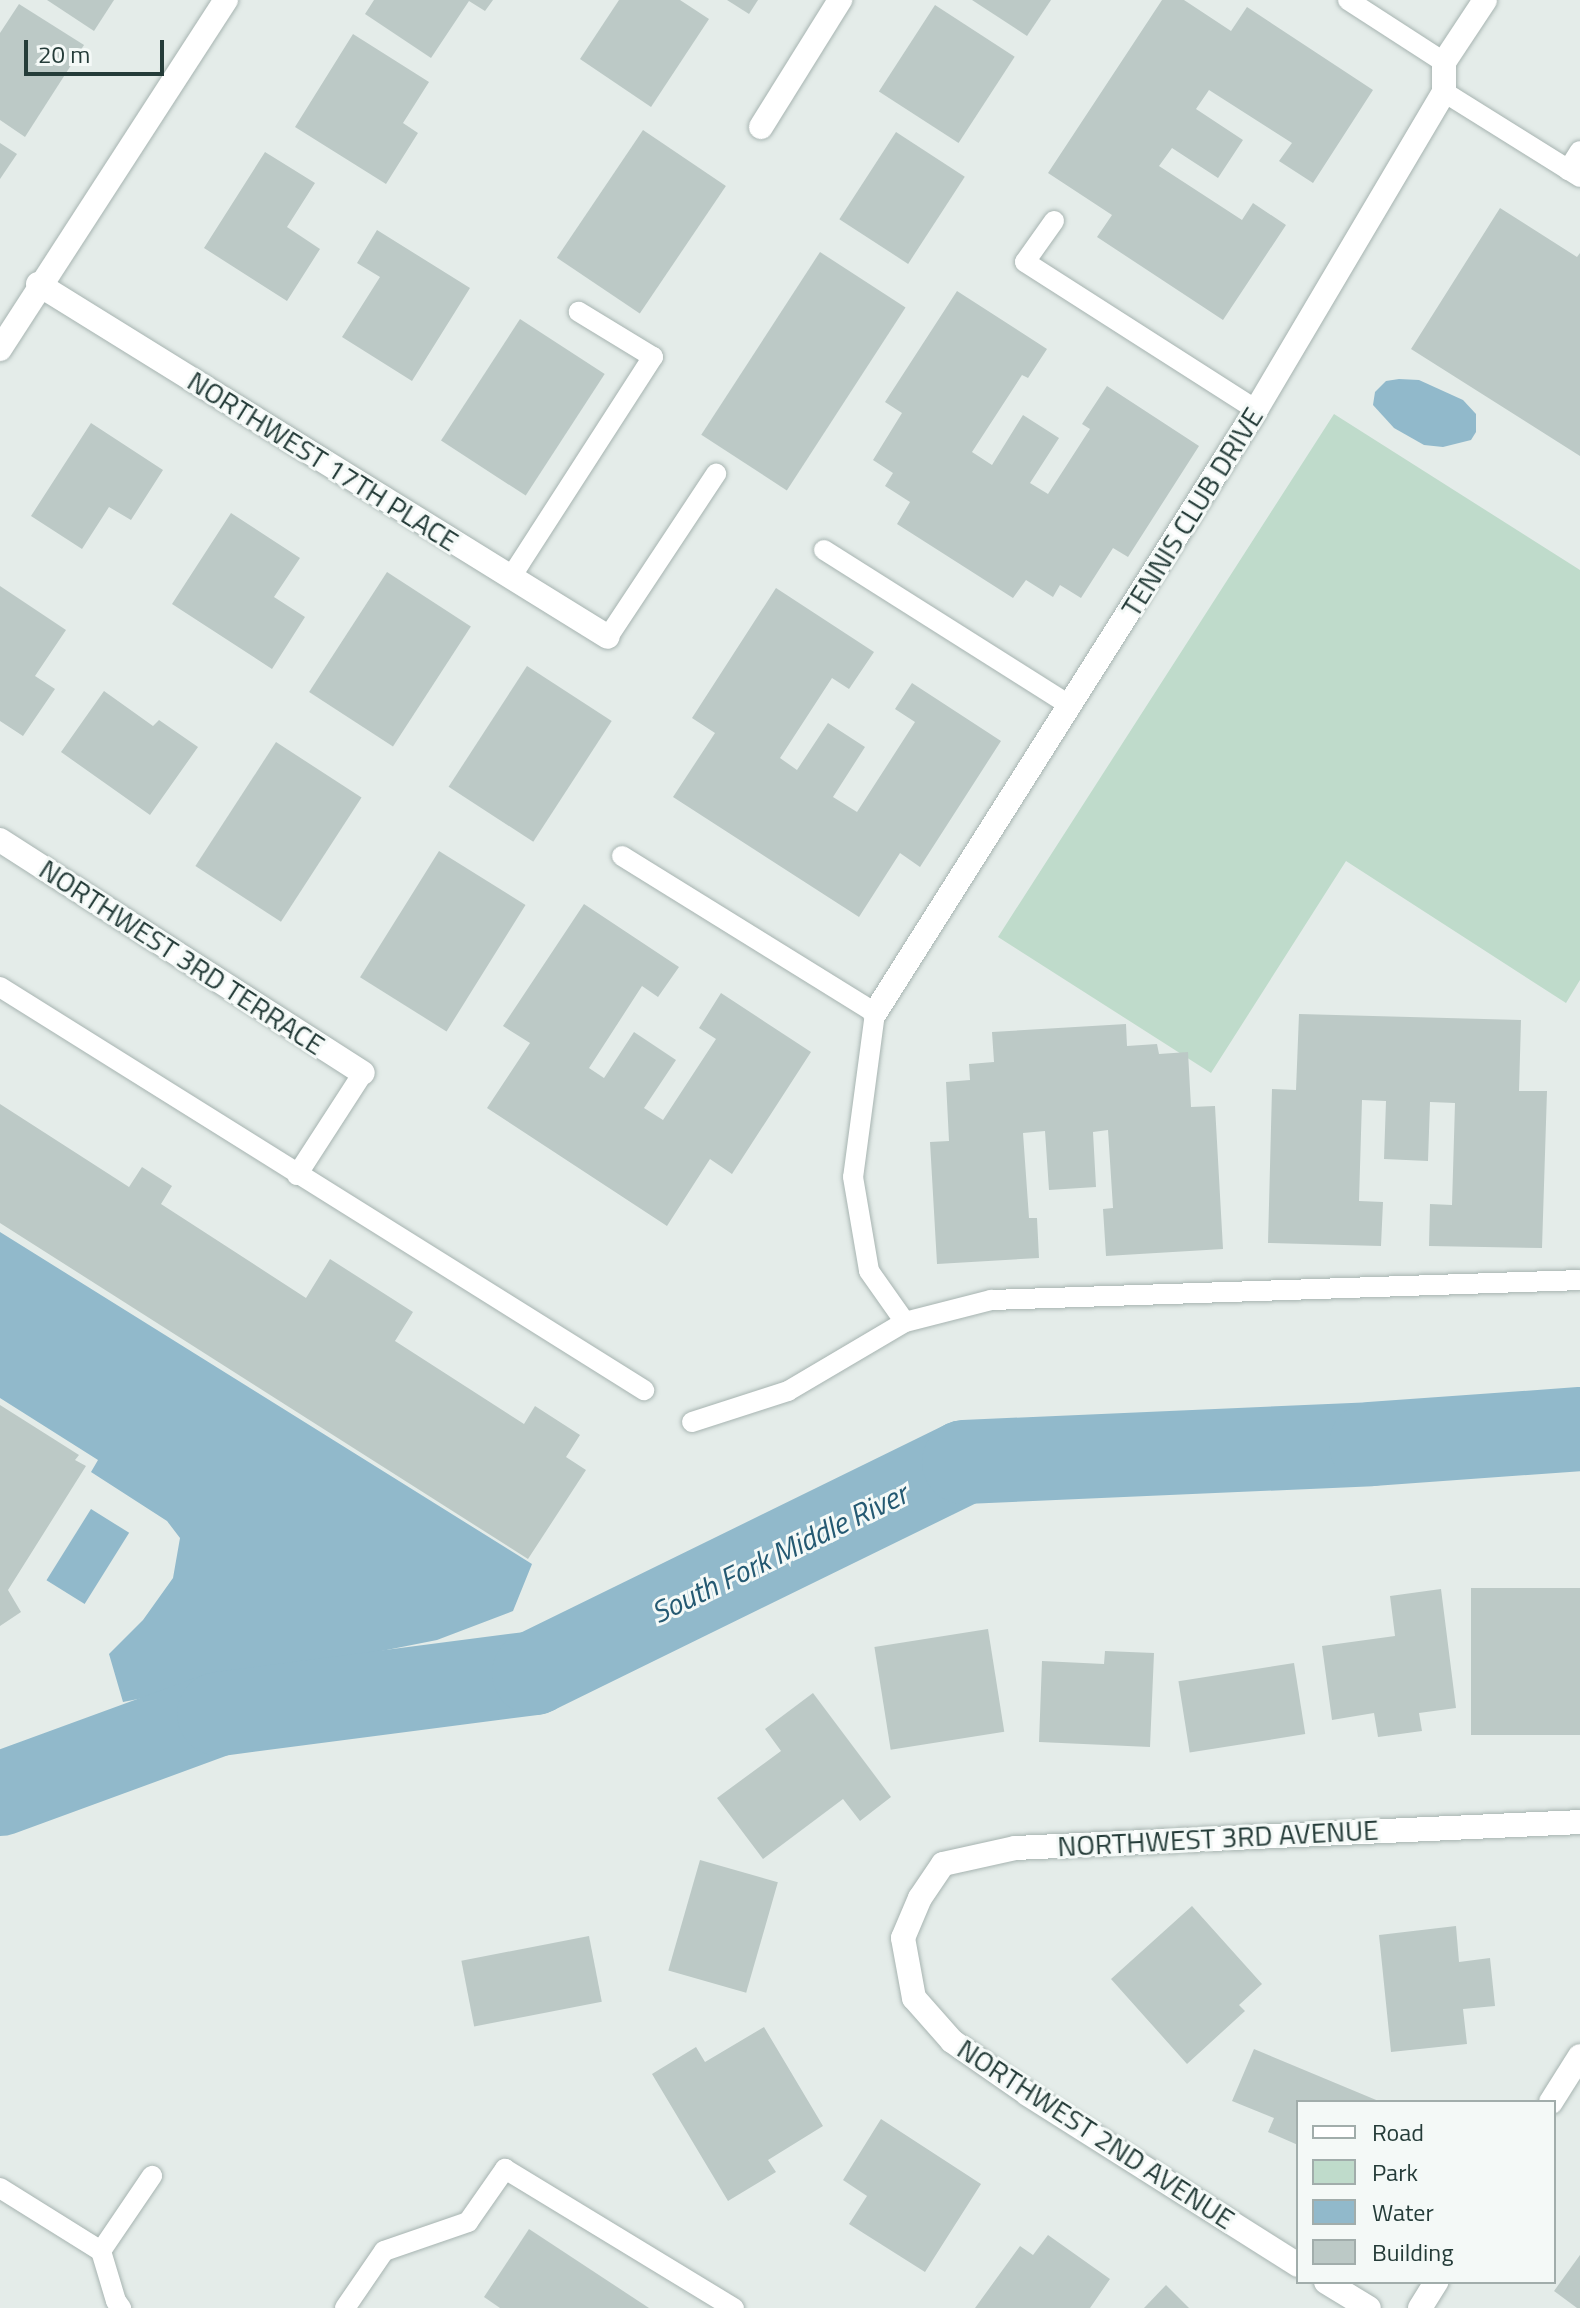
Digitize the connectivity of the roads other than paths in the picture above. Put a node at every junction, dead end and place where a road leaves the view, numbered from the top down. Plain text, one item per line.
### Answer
1 (226, 0) edge
2 (840, 0) edge
3 (1348, 0) edge
4 (1485, 0) edge
5 (1444, 62) junction
6 (1444, 92) junction
7 (761, 127) dead end
8 (1580, 151) edge
9 (1574, 173) edge
10 (1054, 221) dead end
11 (38, 284) junction
12 (579, 312) dead end
13 (0, 349) edge
14 (1256, 410) junction
15 (716, 474) dead end
16 (824, 550) dead end
17 (511, 577) junction
18 (608, 637) joint
19 (1071, 706) junction
20 (0, 840) edge
21 (622, 856) dead end
22 (0, 987) edge
23 (875, 1013) junction
24 (363, 1073) joint
25 (297, 1175) junction
26 (1580, 1280) edge
27 (905, 1322) junction
28 (644, 1390) dead end
29 (692, 1422) dead end
30 (1580, 1822) edge
31 (903, 1938) joint
32 (1580, 2056) edge
33 (1552, 2100) edge
34 (152, 2176) dead end
35 (0, 2188) edge
36 (101, 2251) junction
37 (1296, 2264) edge
38 (1329, 2284) edge
39 (1435, 2284) edge
40 (121, 2308) edge
41 (345, 2308) edge
42 (734, 2308) edge
43 (1369, 2308) edge
44 (1420, 2308) edge

1 - 11 street
2 - 7 street
3 - 5 lane
4 - 5 street
5 - 6 street
6 - 9 lane
6 - 14 street, TENNIS CLUB DRIVE
8 - 9 lane
10 - 14 lane
11 - 13 street
11 - 17 street, NORTHWEST 17TH PLACE
12 - 17 lane
14 - 19 street, TENNIS CLUB DRIVE
15 - 18 lane
16 - 19 lane
17 - 18 street, NORTHWEST 17TH PLACE
19 - 23 street, TENNIS CLUB DRIVE
20 - 24 street, NORTHWEST 3RD TERRACE
21 - 23 lane
22 - 25 lane
23 - 27 lane
24 - 25 lane
25 - 28 lane
26 - 27 lane
27 - 29 lane
30 - 31 street, NORTHWEST 3RD AVENUE
31 - 37 street, NORTHWEST 2ND AVENUE
32 - 33 street
34 - 36 lane
35 - 36 lane
36 - 40 lane
38 - 43 street
39 - 44 street
41 - 42 lane

